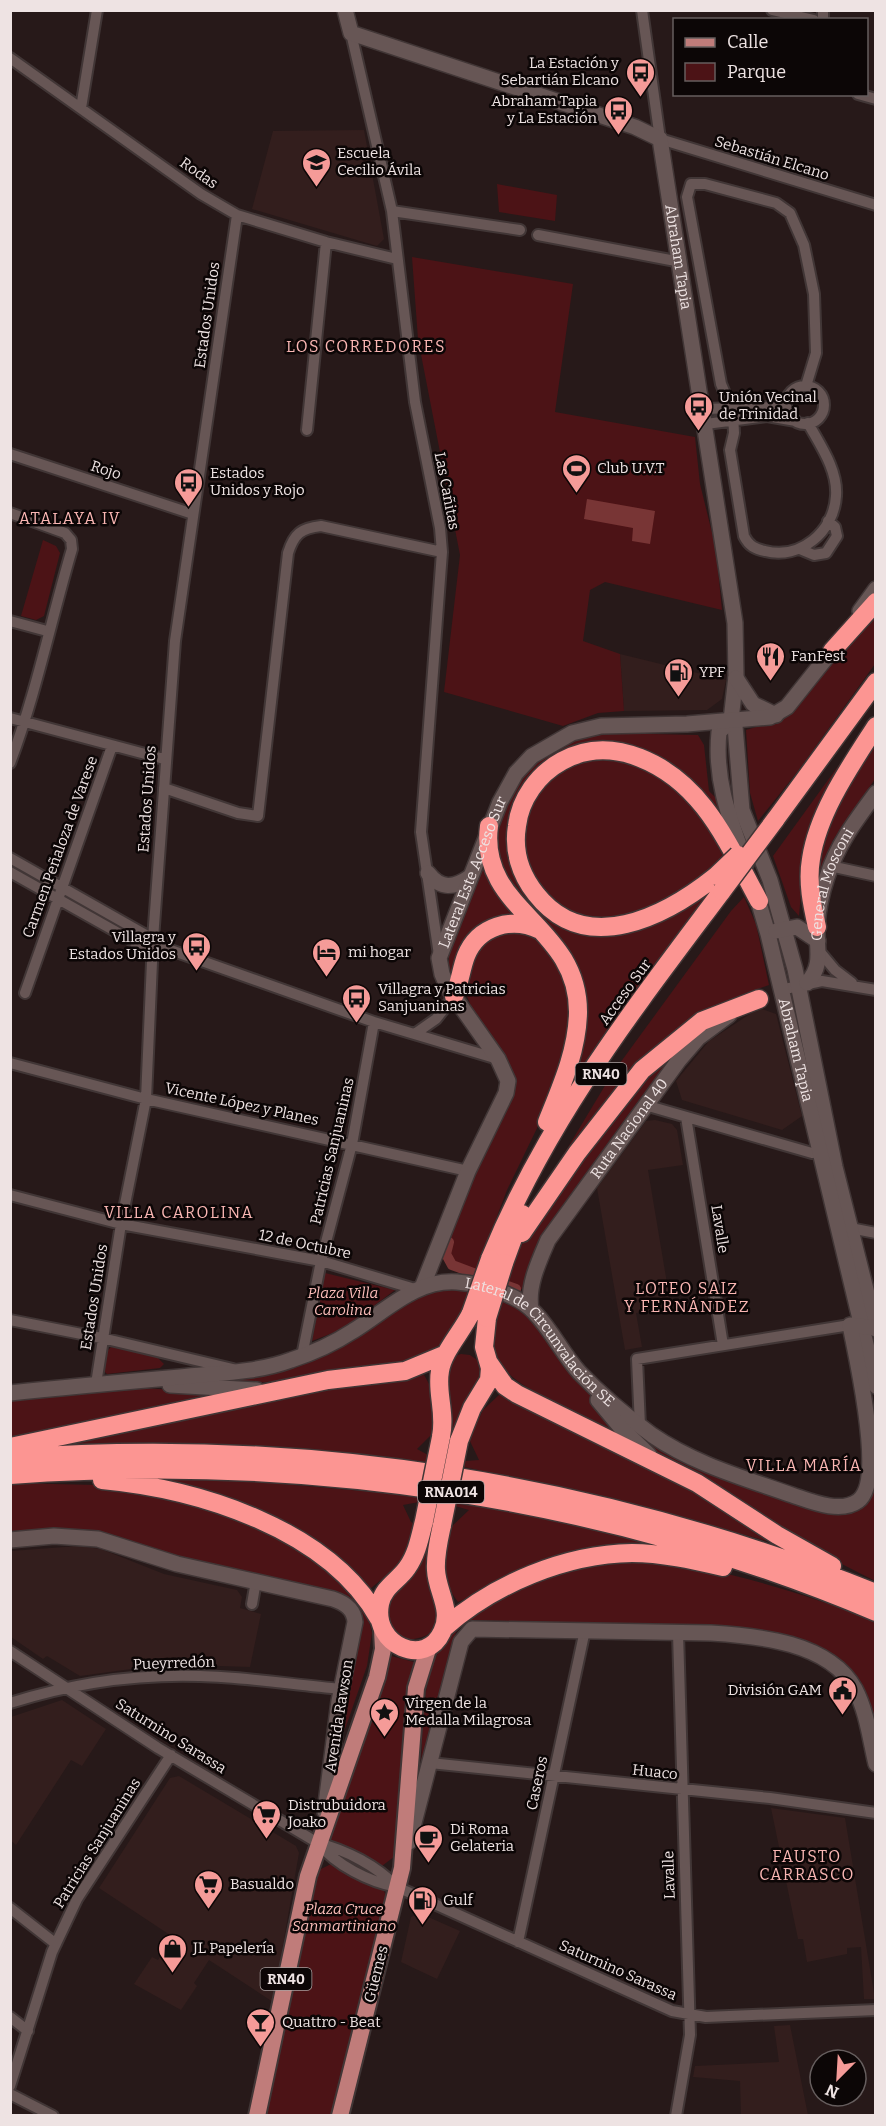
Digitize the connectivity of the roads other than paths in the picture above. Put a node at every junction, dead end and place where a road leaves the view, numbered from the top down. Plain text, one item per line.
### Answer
1 (97, 10) edge
2 (345, 10) edge
3 (642, 10) edge
4 (772, 10) edge
5 (806, 18) edge
6 (351, 33) junction
7 (10, 58) edge
8 (81, 108) junction
9 (660, 139) junction
10 (876, 205) edge
11 (392, 211) junction
12 (237, 215) junction
13 (520, 230) dead end
14 (538, 234) dead end
15 (326, 242) junction
16 (397, 259) junction
17 (681, 262) junction
18 (806, 386) junction
19 (787, 399) junction
20 (731, 408) junction
21 (704, 416) junction
22 (733, 420) junction
23 (796, 421) junction
24 (808, 423) junction
25 (307, 430) dead end
26 (10, 454) edge
27 (10, 513) edge
28 (193, 514) junction
29 (828, 521) junction
30 (802, 549) junction
31 (442, 552) junction
32 (876, 589) edge
33 (876, 602) edge
34 (10, 621) edge
35 (47, 632) junction
36 (832, 651) junction
37 (736, 676) junction
38 (876, 682) edge
39 (876, 699) edge
40 (776, 715) junction
41 (10, 718) edge
42 (731, 720) junction
43 (26, 722) junction
44 (704, 722) junction
45 (876, 726) edge
46 (719, 732) junction
47 (112, 746) junction
48 (164, 759) junction
49 (10, 763) edge
50 (164, 788) junction
51 (876, 793) edge
52 (742, 810) junction
53 (489, 826) junction
54 (774, 826) junction
55 (10, 858) edge
56 (831, 866) junction
57 (10, 872) edge
58 (428, 873) junction
59 (876, 876) edge
60 (470, 877) junction
61 (62, 888) junction
62 (722, 889) junction
63 (57, 898) junction
64 (759, 901) junction
65 (783, 929) junction
66 (544, 932) junction
67 (768, 934) junction
68 (153, 939) junction
69 (818, 940) junction
70 (165, 948) junction
71 (154, 953) junction
72 (440, 958) junction
73 (803, 984) junction
74 (857, 986) junction
75 (780, 990) junction
76 (876, 990) edge
77 (25, 993) dead end
78 (454, 996) junction
79 (759, 999) junction
80 (374, 1022) junction
81 (416, 1033) junction
82 (498, 1059) junction
83 (10, 1063) edge
84 (147, 1099) junction
85 (645, 1105) junction
86 (687, 1117) junction
87 (352, 1144) junction
88 (825, 1152) junction
89 (468, 1171) junction
90 (10, 1195) edge
91 (514, 1202) junction
92 (121, 1224) junction
93 (850, 1228) junction
94 (876, 1233) edge
95 (321, 1261) junction
96 (497, 1261) junction
97 (419, 1287) junction
98 (531, 1309) junction
99 (479, 1315) junction
100 (10, 1320) edge
101 (867, 1327) edge
102 (102, 1338) junction
103 (723, 1345) junction
104 (448, 1352) junction
105 (303, 1356) junction
106 (487, 1360) junction
107 (240, 1371) junction
108 (579, 1371) junction
109 (128, 1381) junction
110 (314, 1383) junction
111 (96, 1384) junction
112 (876, 1386) edge
113 (10, 1393) edge
114 (640, 1426) junction
115 (10, 1447) edge
116 (10, 1458) edge
117 (659, 1462) junction
118 (10, 1476) edge
119 (10, 1540) edge
120 (256, 1581) junction
121 (876, 1592) edge
122 (850, 1602) junction
123 (252, 1604) dead end
124 (876, 1612) edge
125 (381, 1625) junction
126 (444, 1628) junction
127 (585, 1630) junction
128 (678, 1633) junction
129 (429, 1646) junction
130 (10, 1651) edge
131 (65, 1688) junction
132 (341, 1689) junction
133 (10, 1703) edge
134 (171, 1755) junction
135 (430, 1763) junction
136 (876, 1764) edge
137 (554, 1776) junction
138 (682, 1790) junction
139 (876, 1813) edge
140 (320, 1836) junction
141 (402, 1868) junction
142 (397, 1887) junction
143 (10, 1908) edge
144 (518, 1942) junction
145 (56, 1944) junction
146 (876, 2010) edge
147 (689, 2014) junction
148 (10, 2017) edge
149 (28, 2031) junction
150 (10, 2086) edge
151 (10, 2094) edge
152 (53, 2115) edge
153 (257, 2115) edge
154 (340, 2115) edge
155 (676, 2115) edge

1 - 8 street
2 - 6 street
3 - 9 street
4 - 5 street
6 - 9 street
6 - 11 street, Las Cañitas
7 - 8 street, Rodas
8 - 12 street, Rodas
9 - 10 street, Sebastián Elcano
9 - 17 street, Abraham Tapia
11 - 13 street
11 - 16 street, Las Cañitas
12 - 15 street, Rodas
12 - 28 street, Estados Unidos
14 - 17 street
15 - 16 street, Rodas
15 - 25 street
16 - 31 street, Las Cañitas
17 - 21 street, Abraham Tapia
18 - 19 street
18 - 20 street
18 - 24 street
19 - 20 street
19 - 23 street
20 - 21 street
20 - 22 street
21 - 22 street
21 - 37 street, Abraham Tapia
22 - 23 street
22 - 30 street
23 - 24 street
24 - 29 street
26 - 28 street, Rojo
27 - 35 street
28 - 48 street, Estados Unidos
29 - 30 street
29 - 30 street
31 - 50 street
31 - 58 street, Las Cañitas
32 - 36 street
33 - 36 highway
34 - 35 street
35 - 43 street
36 - 40 street
37 - 40 street
37 - 42 street, Abraham Tapia
38 - 54 highway, Acceso Sur / RN40
39 - 54 highway, Acceso Sur / RN40
40 - 42 street, Lateral Este Acceso Sur
41 - 43 street
42 - 44 street, Lateral Este Acceso Sur
42 - 46 street
42 - 52 street, Abraham Tapia
43 - 47 street
43 - 49 street
44 - 46 street
44 - 53 street, Lateral Este Acceso Sur
45 - 69 highway
46 - 52 street
46 - 64 street, Abraham Tapia
47 - 48 street
47 - 61 street, Carmen Peñaloza de Varese
48 - 50 street, Estados Unidos
50 - 68 street, Estados Unidos
51 - 56 street, General Mosconi
52 - 65 street, Abraham Tapia
53 - 60 street, Lateral Este Acceso Sur
53 - 66 highway
54 - 62 highway, Acceso Sur / RN40
54 - 62 highway, bridge
55 - 61 street
56 - 59 street
56 - 69 street, General Mosconi
57 - 63 street
58 - 60 street
58 - 72 street, Las Cañitas
60 - 72 street, Lateral Este Acceso Sur
61 - 63 street, Carmen Peñaloza de Varese
61 - 68 street
62 - 64 highway
62 - 91 highway, Acceso Sur / RN40
62 - 96 highway, Acceso Sur / RN40
63 - 71 street
63 - 77 street, Carmen Peñaloza de Varese
64 - 67 street, Abraham Tapia
65 - 67 street
65 - 69 street
65 - 73 street, Abraham Tapia
66 - 78 highway
66 - 91 highway
67 - 75 street, Abraham Tapia
68 - 70 street
68 - 71 street, Estados Unidos
69 - 73 street, General Mosconi
69 - 74 street
70 - 71 street
70 - 80 street
71 - 84 street, Estados Unidos
72 - 78 street, Lateral Este Acceso Sur
73 - 74 street
73 - 75 street
73 - 88 street, Abraham Tapia
74 - 76 street
75 - 79 street, Ruta Nacional 40
75 - 88 street, Abraham Tapia
78 - 81 street
78 - 82 street, Lateral Este Acceso Sur
79 - 85 street, Ruta Nacional 40
79 - 96 highway
80 - 81 street
80 - 87 street, Patricias Sanjuaninas
81 - 82 street
82 - 89 street, Lateral Este Acceso Sur
83 - 84 street, Vicente López y Planes
84 - 87 street, Vicente López y Planes
84 - 92 street, Estados Unidos
85 - 86 street
85 - 98 street, Ruta Nacional 40
86 - 88 street
86 - 103 street, Lavalle
87 - 89 street, Vicente López y Planes
87 - 95 street, Patricias Sanjuaninas
88 - 93 street, Abraham Tapia
88 - 101 street, Abraham Tapia
89 - 97 street, Lateral Este Acceso Sur
90 - 92 street, 12 de Octubre
91 - 96 highway, Acceso Sur / RN40
92 - 95 street, 12 de Octubre
92 - 102 street, Estados Unidos
93 - 94 street
93 - 101 street, Abraham Tapia
95 - 97 street, 12 de Octubre
95 - 105 street, Patricias Sanjuaninas
96 - 99 highway, Acceso Sur / RN40, bridge
97 - 98 street, Lateral de Circunvalación SE
97 - 105 street, Lateral de Circunvalación SE
98 - 108 street, Lateral de Circunvalación SE
99 - 104 highway, Acceso Sur / RN40
99 - 106 highway, Acceso Sur / RN40
100 - 102 street
101 - 103 street
101 - 112 street, Abraham Tapia
101 - 114 street, Lateral de Circunvalación SE
102 - 107 street
102 - 111 street, Estados Unidos
103 - 114 street
104 - 106 highway
104 - 110 highway
104 - 125 highway, Acceso Sur / RN40, bridge
105 - 107 street, Lateral de Circunvalación SE
106 - 117 highway
106 - 126 highway, Acceso Sur / RN40, bridge
107 - 109 street, Lateral de Circunvalación SE
108 - 114 street, Lateral de Circunvalación SE
108 - 117 street
109 - 110 street
109 - 111 street, Lateral de Circunvalación SE
110 - 115 highway
111 - 113 street, Lateral de Circunvalación SE
116 - 121 highway, RNA014
117 - 121 highway
118 - 122 highway, RNA014
118 - 125 highway
119 - 120 street
120 - 123 street
120 - 132 street, Avenida Rawson / RN40
122 - 124 highway, RNA014
122 - 126 highway
125 - 129 highway
125 - 140 main road, Avenida Rawson / RN40
126 - 129 highway
127 - 128 street
127 - 135 street, Güemes
127 - 137 street, Caseros
128 - 136 street
128 - 138 street, Lavalle
129 - 141 main road, Güemes
130 - 131 street, Saturnino Sarassa
131 - 132 street, Pueyrredón
131 - 133 street, Pueyrredón
131 - 134 street, Saturnino Sarassa
132 - 140 street, Avenida Rawson / RN40
134 - 140 street, Saturnino Sarassa
134 - 145 street, Patricias Sanjuaninas
135 - 137 street, Huaco
135 - 141 street, Güemes
137 - 138 street, Huaco
137 - 144 street, Caseros
138 - 139 street, Huaco
138 - 147 street, Lavalle
140 - 142 street, Saturnino Sarassa
140 - 153 main road, Avenida Rawson / RN40
141 - 142 main road, Güemes
142 - 144 street, Saturnino Sarassa
142 - 154 main road, Güemes
143 - 145 street
144 - 147 street, Saturnino Sarassa
145 - 149 street, Patricias Sanjuaninas
146 - 147 street, Saturnino Sarassa
147 - 155 street, Lavalle
148 - 149 street
149 - 150 street, Patricias Sanjuaninas
151 - 152 street

